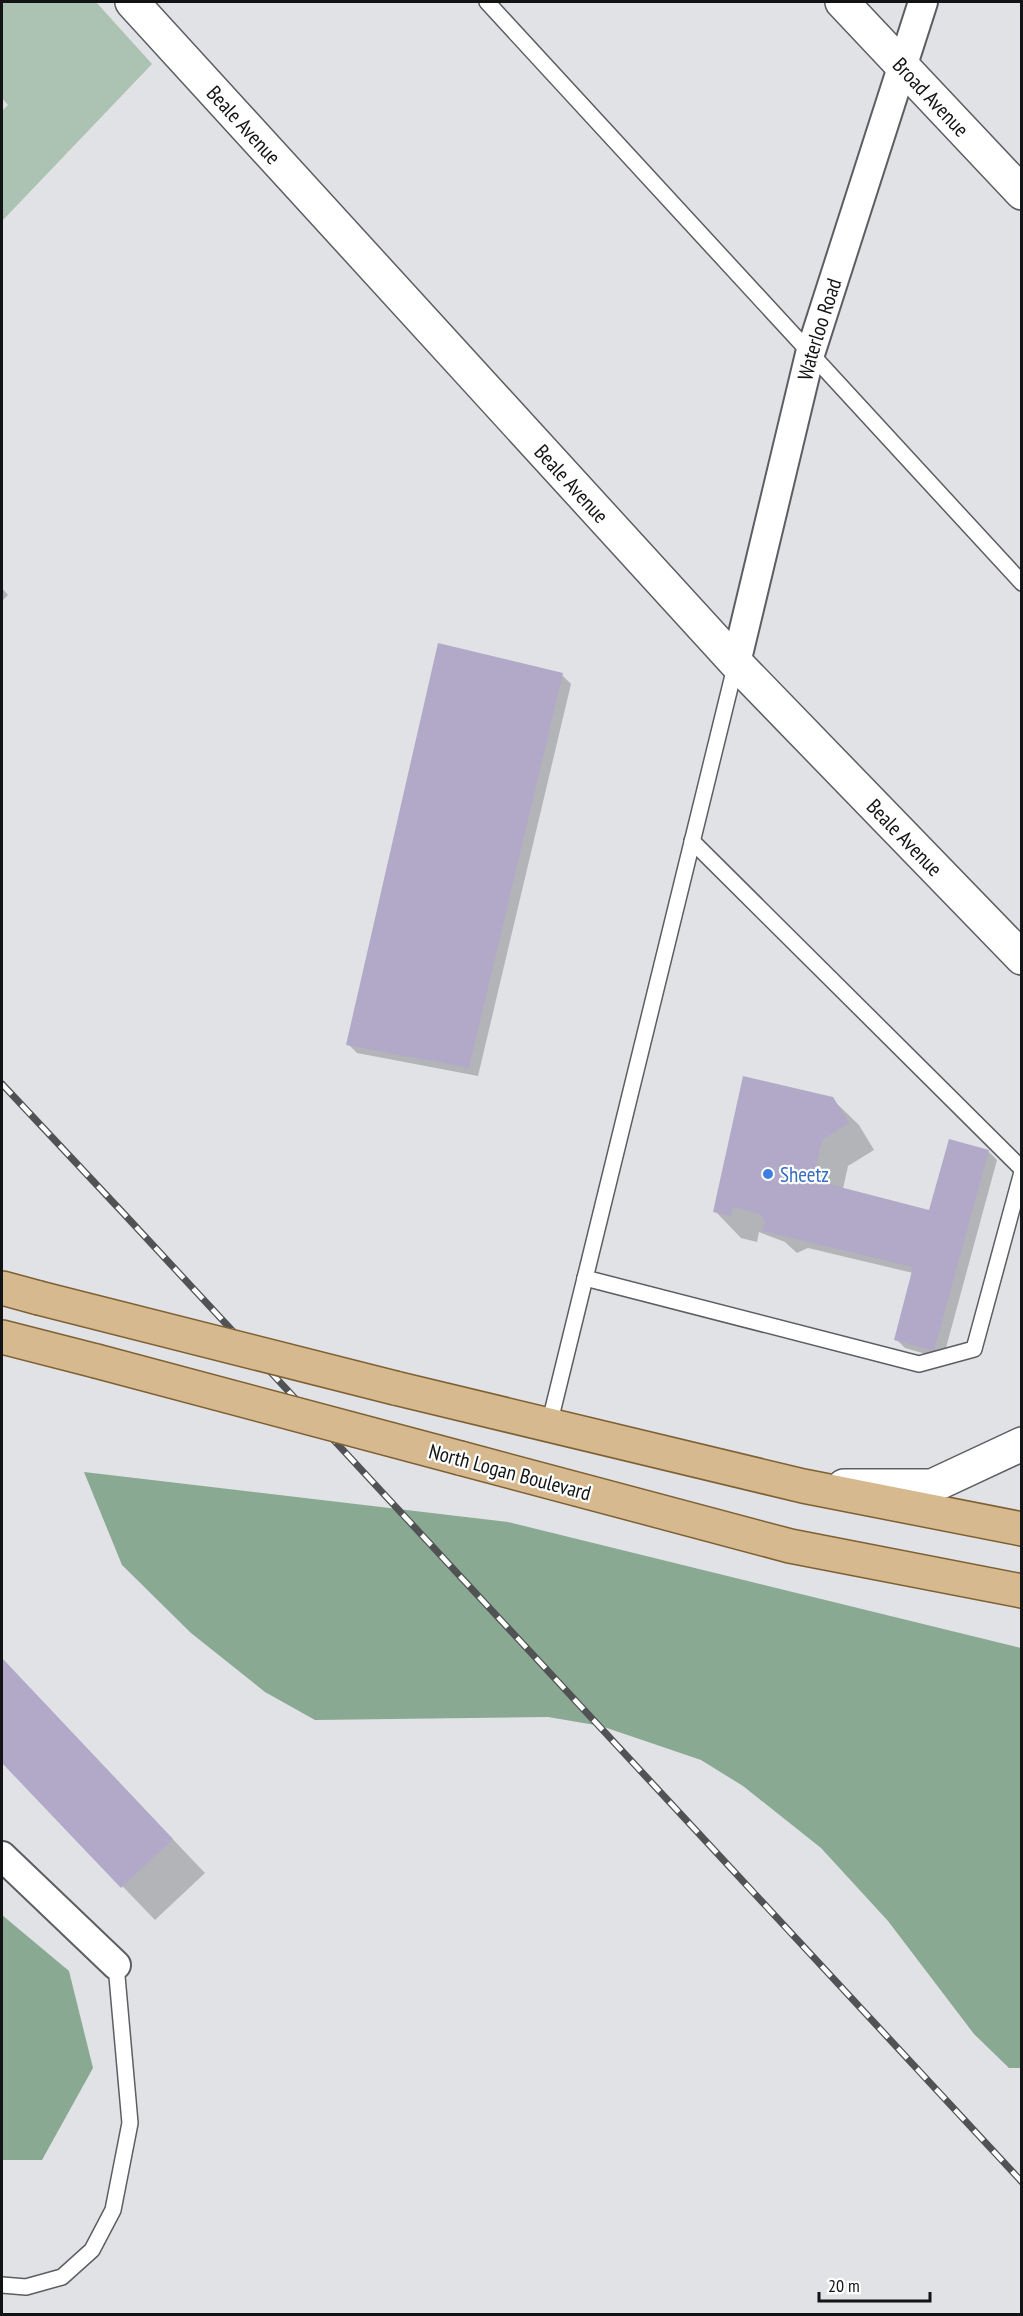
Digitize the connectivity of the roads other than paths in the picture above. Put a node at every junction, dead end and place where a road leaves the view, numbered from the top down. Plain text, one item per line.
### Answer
1 (132, 2) edge
2 (487, 2) edge
3 (842, 2) edge
4 (923, 2) edge
5 (901, 65) junction
6 (1022, 193) edge
7 (810, 354) junction
8 (1022, 583) edge
9 (736, 663) junction
10 (692, 841) junction
11 (1022, 958) edge
12 (1022, 1171) edge
13 (585, 1278) junction
14 (2, 1288) edge
15 (2, 1337) edge
16 (549, 1425) junction
17 (1022, 1444) edge
18 (803, 1486) junction
19 (1022, 1528) edge
20 (1022, 1591) edge
21 (2, 1856) edge
22 (116, 1965) joint
23 (2, 2285) edge

1 - 9 main road, Beale Avenue
2 - 7 lane
3 - 5 main road, Broad Avenue
4 - 5 street, Waterloo Road
5 - 6 main road, Broad Avenue
5 - 7 street, Waterloo Road
7 - 8 lane
7 - 9 street, Waterloo Road
9 - 10 lane
9 - 11 main road, Beale Avenue
10 - 12 lane
10 - 13 lane
12 - 13 lane
13 - 16 lane
14 - 16 main road, bridge
15 - 20 main road, North Logan Boulevard, bridge
16 - 18 main road
17 - 18 main road
18 - 19 main road
21 - 22 street
22 - 23 lane

